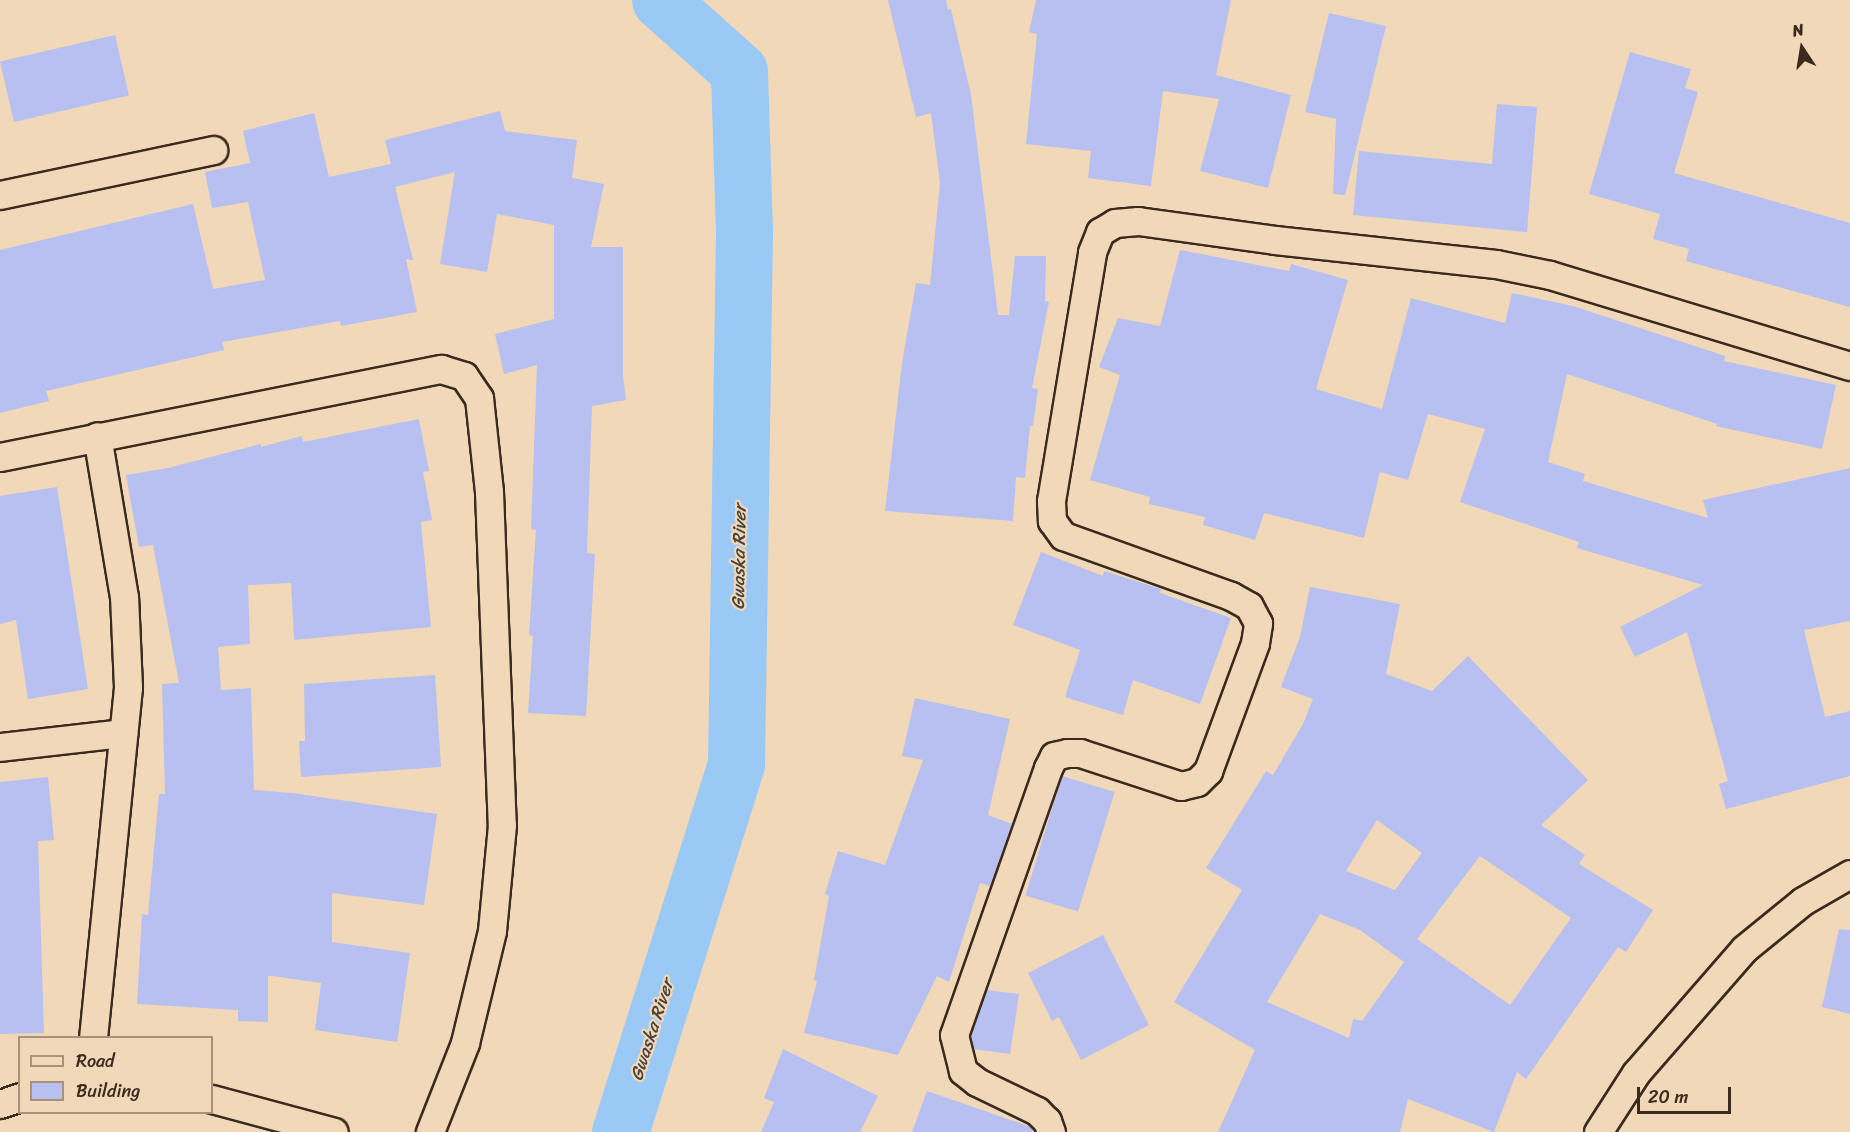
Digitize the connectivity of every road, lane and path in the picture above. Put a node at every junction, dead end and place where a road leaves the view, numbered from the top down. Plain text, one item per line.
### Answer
1 (213, 150) dead end
2 (0, 195) edge
3 (1850, 366) edge
4 (98, 436) junction
5 (0, 457) edge
6 (123, 733) junction
7 (0, 747) edge
8 (1850, 874) edge
9 (93, 1036) edge
10 (18, 1098) edge
11 (213, 1099) edge
12 (0, 1104) edge
13 (334, 1132) edge
14 (430, 1132) edge
15 (1051, 1132) edge
16 (1598, 1132) edge

1 - 2 street
3 - 15 street
4 - 5 street
4 - 6 street
4 - 14 street
6 - 7 street
6 - 9 street
8 - 16 street
10 - 12 street
11 - 13 street

